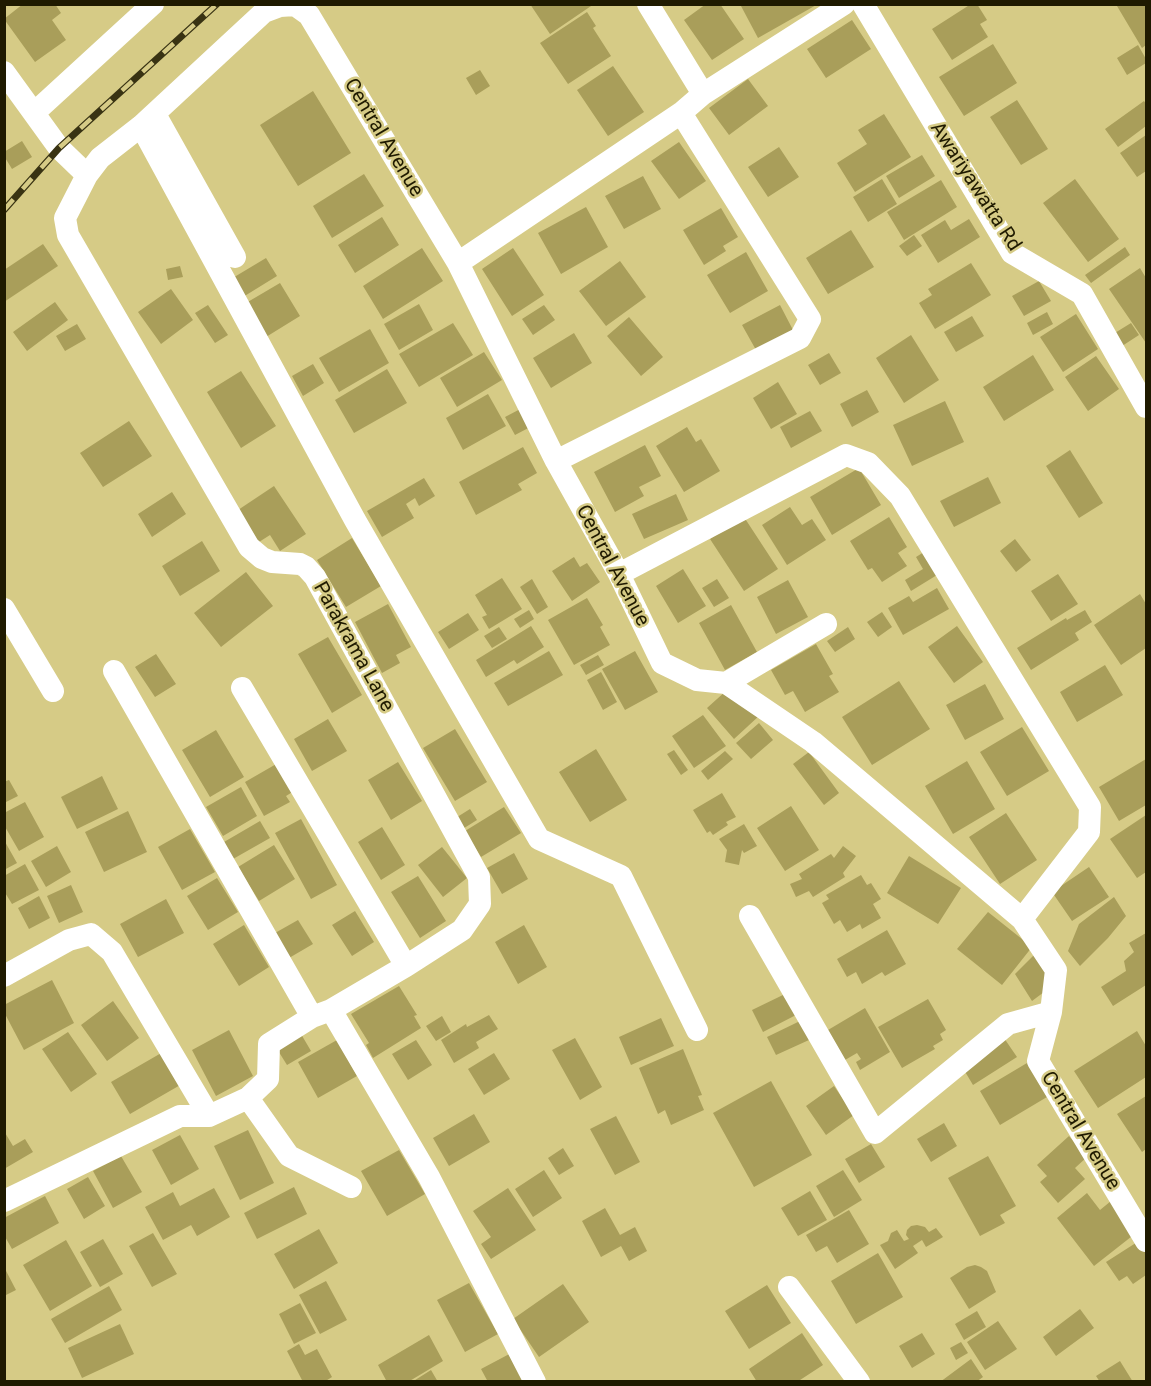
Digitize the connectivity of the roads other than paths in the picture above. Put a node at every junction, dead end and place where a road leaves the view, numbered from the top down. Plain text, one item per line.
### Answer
1 (153, 4) edge
2 (648, 4) edge
3 (844, 4) edge
4 (862, 4) edge
5 (4, 72) edge
6 (703, 94) junction
7 (34, 113) junction
8 (681, 113) junction
9 (148, 120) junction
10 (87, 175) junction
11 (235, 257) dead end
12 (458, 263) junction
13 (1146, 407) edge
14 (556, 461) junction
15 (619, 574) junction
16 (4, 609) edge
17 (826, 624) dead end
18 (114, 671) dead end
19 (726, 683) junction
20 (242, 688) dead end
21 (53, 691) dead end
22 (750, 916) dead end
23 (1022, 919) junction
24 (406, 966) junction
25 (4, 976) edge
26 (1051, 1012) junction
27 (321, 1013) junction
28 (697, 1030) dead end
29 (248, 1098) junction
30 (209, 1116) junction
31 (351, 1187) dead end
32 (4, 1201) edge
33 (1146, 1241) edge
34 (789, 1287) dead end
35 (535, 1382) edge
36 (859, 1382) edge

1 - 7 street
2 - 6 street
3 - 6 street
4 - 13 street, Awariyawatta Rd
5 - 7 street
6 - 8 street
7 - 10 street
8 - 12 street
8 - 14 street
9 - 10 street, Central Avenue
9 - 11 street
9 - 12 street, Central Avenue
9 - 28 street
10 - 24 street, Parakrama Lane
12 - 14 street, Central Avenue
14 - 15 street, Central Avenue
15 - 19 street, Central Avenue
15 - 23 street
16 - 21 street
17 - 19 street
18 - 27 street
19 - 23 street, Central Avenue
20 - 24 street
22 - 26 street
23 - 26 street, Central Avenue
24 - 27 street, Parakrama Lane
25 - 30 street
26 - 33 street, Central Avenue
27 - 29 street, Parakrama Lane
27 - 35 street
29 - 30 street
29 - 31 street
30 - 32 street
34 - 36 street

